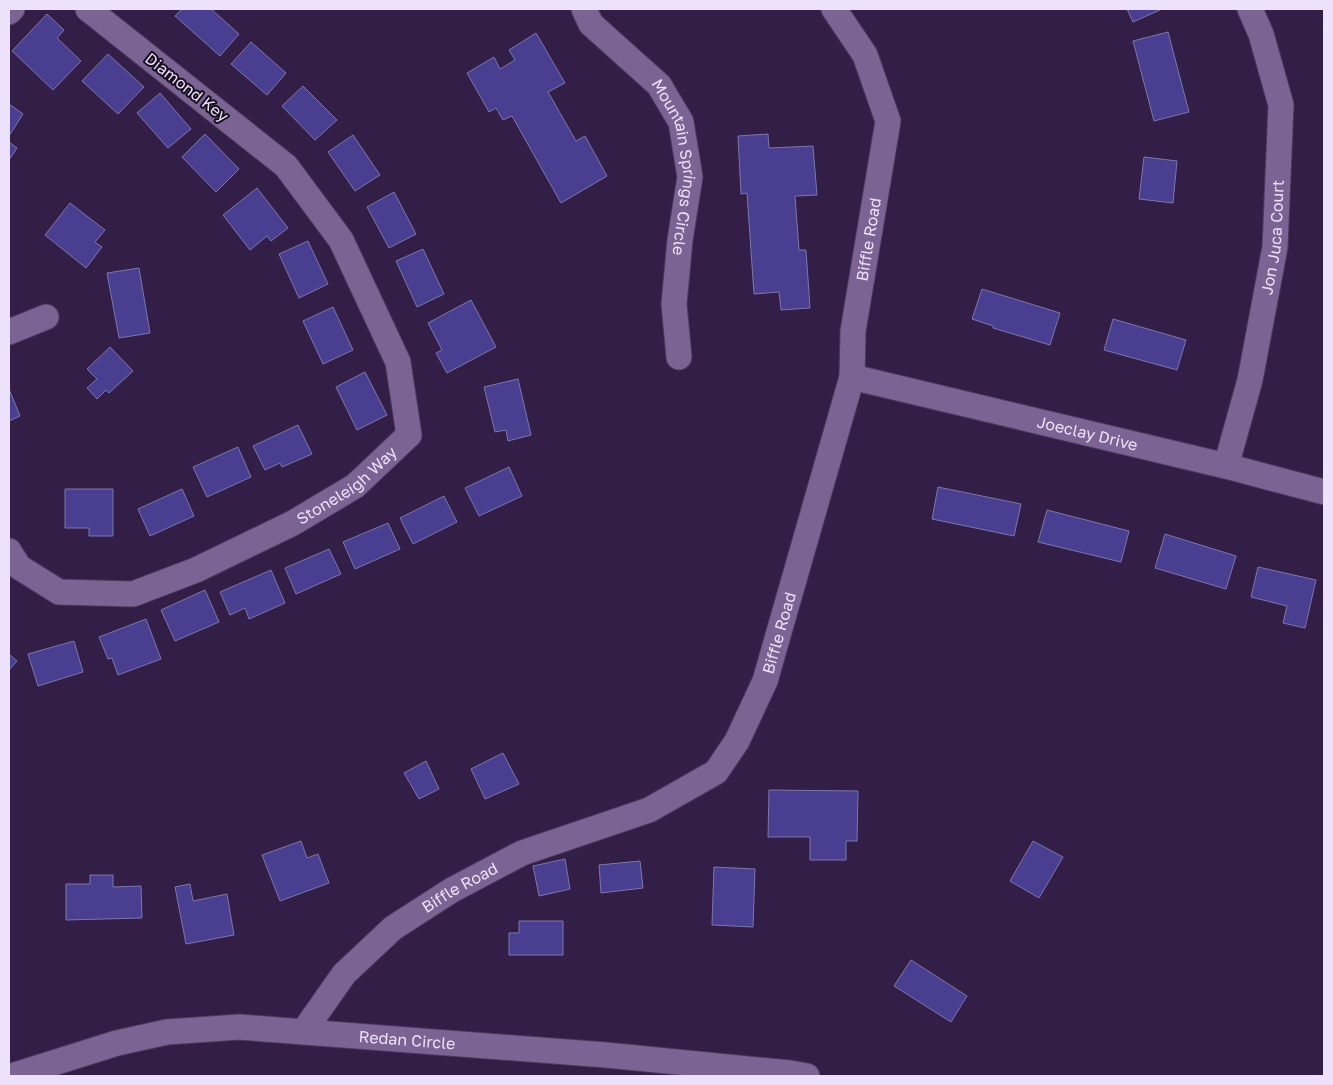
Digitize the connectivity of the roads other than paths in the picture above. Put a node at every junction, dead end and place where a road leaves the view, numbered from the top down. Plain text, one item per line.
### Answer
1 (12, 9) edge
2 (88, 9) edge
3 (584, 9) edge
4 (834, 9) edge
5 (1250, 9) edge
6 (9, 12) edge
7 (286, 166) joint
8 (46, 317) dead end
9 (9, 332) edge
10 (679, 357) dead end
11 (852, 377) junction
12 (1226, 466) junction
13 (1324, 492) edge
14 (9, 551) edge
15 (304, 1031) junction
16 (12, 1076) edge
17 (807, 1076) edge

1 - 6 street
2 - 7 street, Diamond Key
3 - 10 street, Mountain Springs Circle
4 - 11 street, Biffle Road
5 - 12 street, Jon Juca Court
7 - 14 street, Stoneleigh Way
8 - 9 street
11 - 12 street, Joeclay Drive
11 - 15 street, Biffle Road
12 - 13 street, Joeclay Drive
15 - 16 street, Redan Circle
15 - 17 street, Redan Circle

